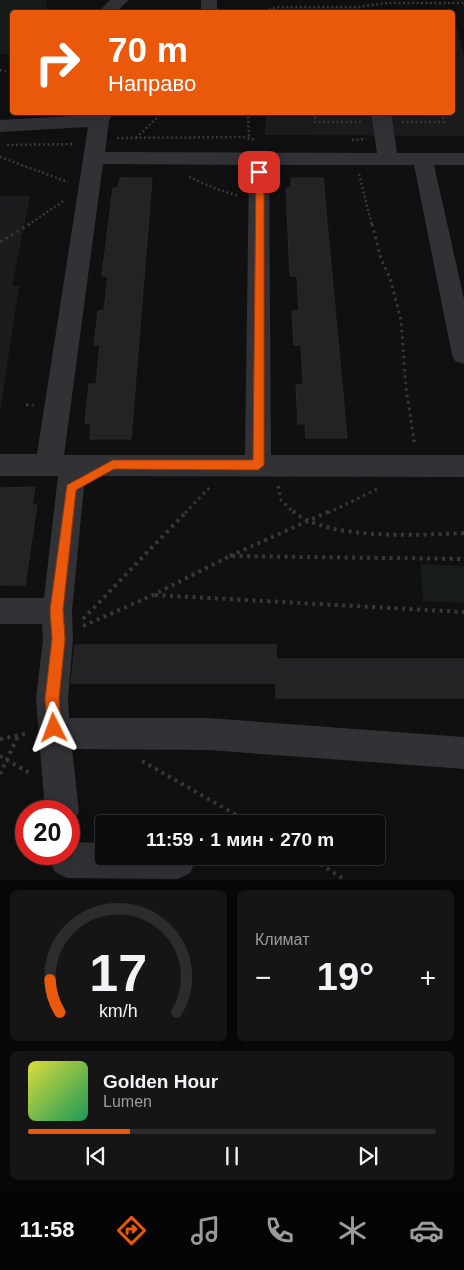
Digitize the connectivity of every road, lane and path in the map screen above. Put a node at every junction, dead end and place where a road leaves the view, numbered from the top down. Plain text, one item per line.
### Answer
1 (121, 0) edge
2 (464, 4) edge
3 (108, 10) edge
4 (267, 10) edge
5 (159, 115) edge
6 (248, 115) edge
7 (381, 115) edge
8 (443, 115) edge
9 (444, 122) dead end
10 (0, 126) edge
11 (136, 138) junction
12 (346, 140) dead end
13 (0, 145) edge
14 (94, 148) edge
15 (254, 149) junction
16 (386, 149) junction
17 (0, 157) edge
18 (423, 159) junction
19 (464, 159) edge
20 (358, 170) dead end
21 (185, 175) dead end
22 (241, 196) dead end
23 (0, 242) edge
24 (464, 355) edge
25 (418, 457) junction
26 (0, 465) edge
27 (232, 465) junction
28 (266, 465) junction
29 (464, 466) edge
30 (64, 472) junction
31 (310, 521) junction
32 (464, 533) edge
33 (230, 556) junction
34 (464, 559) edge
35 (153, 595) junction
36 (0, 611) edge
37 (464, 612) edge
38 (63, 627) junction
39 (54, 734) junction
40 (109, 734) junction
41 (18, 735) dead end
42 (464, 753) edge
43 (0, 774) edge
44 (61, 800) edge
45 (236, 815) edge
46 (95, 864) edge
47 (80, 865) edge
48 (323, 865) edge
49 (345, 880) edge

1 - 3 lane
2 - 4 path
5 - 11 path
6 - 15 path
7 - 16 lane
8 - 9 path
10 - 14 lane
11 - 14 path
11 - 15 path
12 - 16 path
13 - 14 path
14 - 15 lane
14 - 17 path
14 - 23 path
14 - 30 lane
15 - 16 lane
15 - 28 lane
16 - 18 lane
18 - 19 lane
18 - 24 lane
20 - 25 path
21 - 22 path
25 - 28 lane
25 - 29 lane
25 - 31 path
26 - 30 lane
27 - 28 lane
27 - 30 lane
27 - 38 path
28 - 31 path
30 - 38 lane
31 - 32 path
31 - 33 path
33 - 34 path
33 - 35 path
35 - 37 path
35 - 38 path
36 - 38 lane
38 - 39 lane
39 - 40 lane
39 - 44 lane
40 - 42 lane
40 - 45 path
41 - 43 path
46 - 47 lane
48 - 49 path

